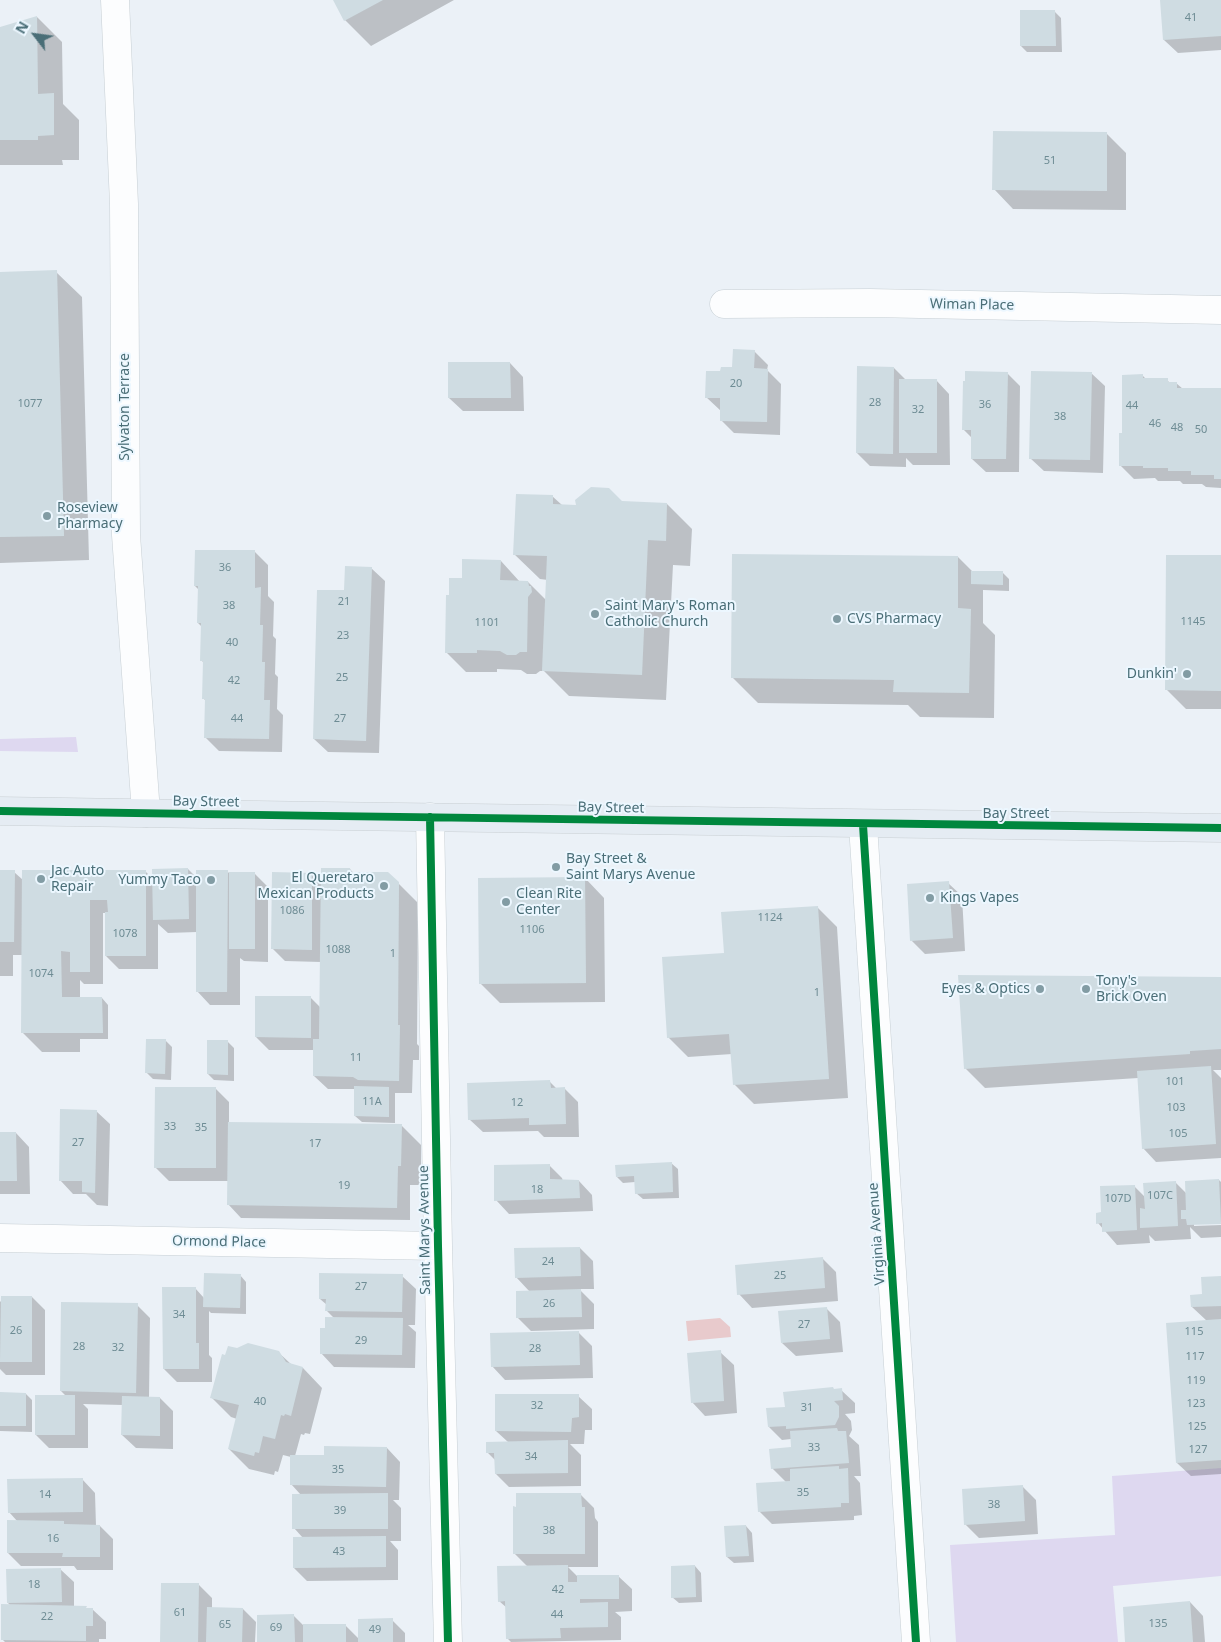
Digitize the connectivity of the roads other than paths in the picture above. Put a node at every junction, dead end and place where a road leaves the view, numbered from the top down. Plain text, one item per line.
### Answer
1 (115, 0) edge
2 (724, 304) dead end
3 (1221, 310) edge
4 (0, 812) edge
5 (146, 814) junction
6 (430, 817) junction
7 (863, 825) junction
8 (1221, 828) edge
9 (0, 1238) edge
10 (438, 1246) junction
11 (448, 1642) edge
12 (916, 1642) edge

1 - 5 street, Sylvaton Terrace
2 - 3 street, Wiman Place
4 - 5 main road, Bay Street
5 - 6 main road, Bay Street
6 - 7 main road, Bay Street
6 - 10 street, Saint Marys Avenue
7 - 8 main road, Bay Street
7 - 12 street, Virginia Avenue
9 - 10 street, Ormond Place
10 - 11 street, Saint Marys Avenue

